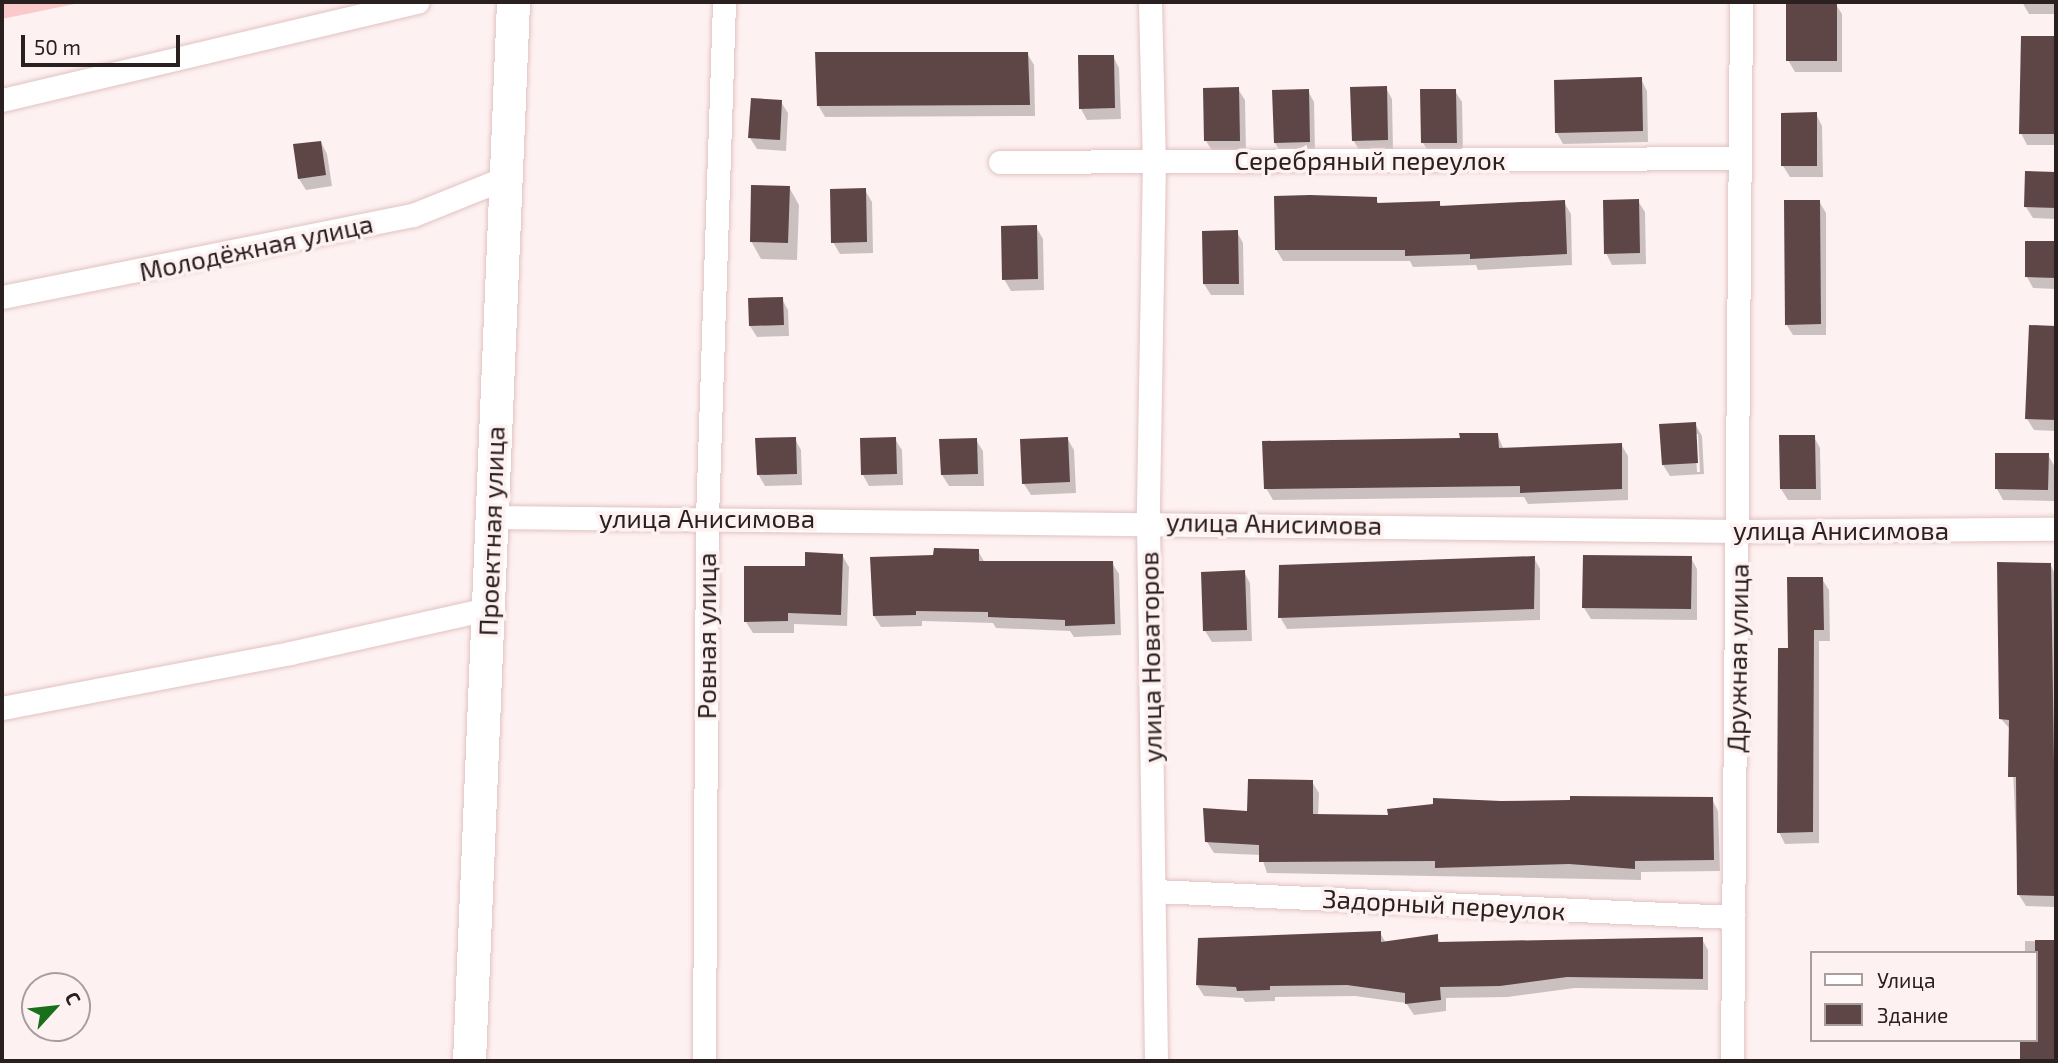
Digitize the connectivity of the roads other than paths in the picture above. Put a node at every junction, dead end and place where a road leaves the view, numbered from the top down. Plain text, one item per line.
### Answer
1 (418, 2) edge
2 (513, 2) edge
3 (724, 2) edge
4 (1150, 2) edge
5 (1741, 2) edge
6 (2, 100) edge
7 (1740, 158) junction
8 (1154, 161) junction
9 (1000, 162) dead end
10 (505, 178) junction
11 (2, 297) edge
12 (491, 517) junction
13 (707, 518) junction
14 (1148, 521) junction
15 (2056, 529) edge
16 (1740, 531) junction
17 (487, 609) junction
18 (2, 708) edge
19 (1155, 891) junction
20 (1733, 917) junction
21 (470, 1061) edge
22 (704, 1061) edge
23 (1156, 1061) edge
24 (1732, 1061) edge

1 - 6 street
2 - 10 street, Проектная улица
3 - 13 street, Ровная улица
4 - 8 street, улица Новаторов
5 - 7 street, Дружная улица
7 - 8 street, Серебряный переулок
7 - 16 street, Дружная улица
8 - 9 street, Серебряный переулок
8 - 14 street, улица Новаторов
10 - 11 street, Молодёжная улица
10 - 12 street, Проектная улица
12 - 13 street, улица Анисимова
12 - 17 street, Проектная улица
13 - 14 street, улица Анисимова
13 - 22 street, Ровная улица
14 - 16 street, улица Анисимова
14 - 19 street, улица Новаторов
15 - 16 street, улица Анисимова
16 - 20 street, Дружная улица
17 - 18 street
17 - 21 street, Проектная улица
19 - 20 street, Задорный переулок
19 - 23 street, улица Новаторов
20 - 24 street, Дружная улица

